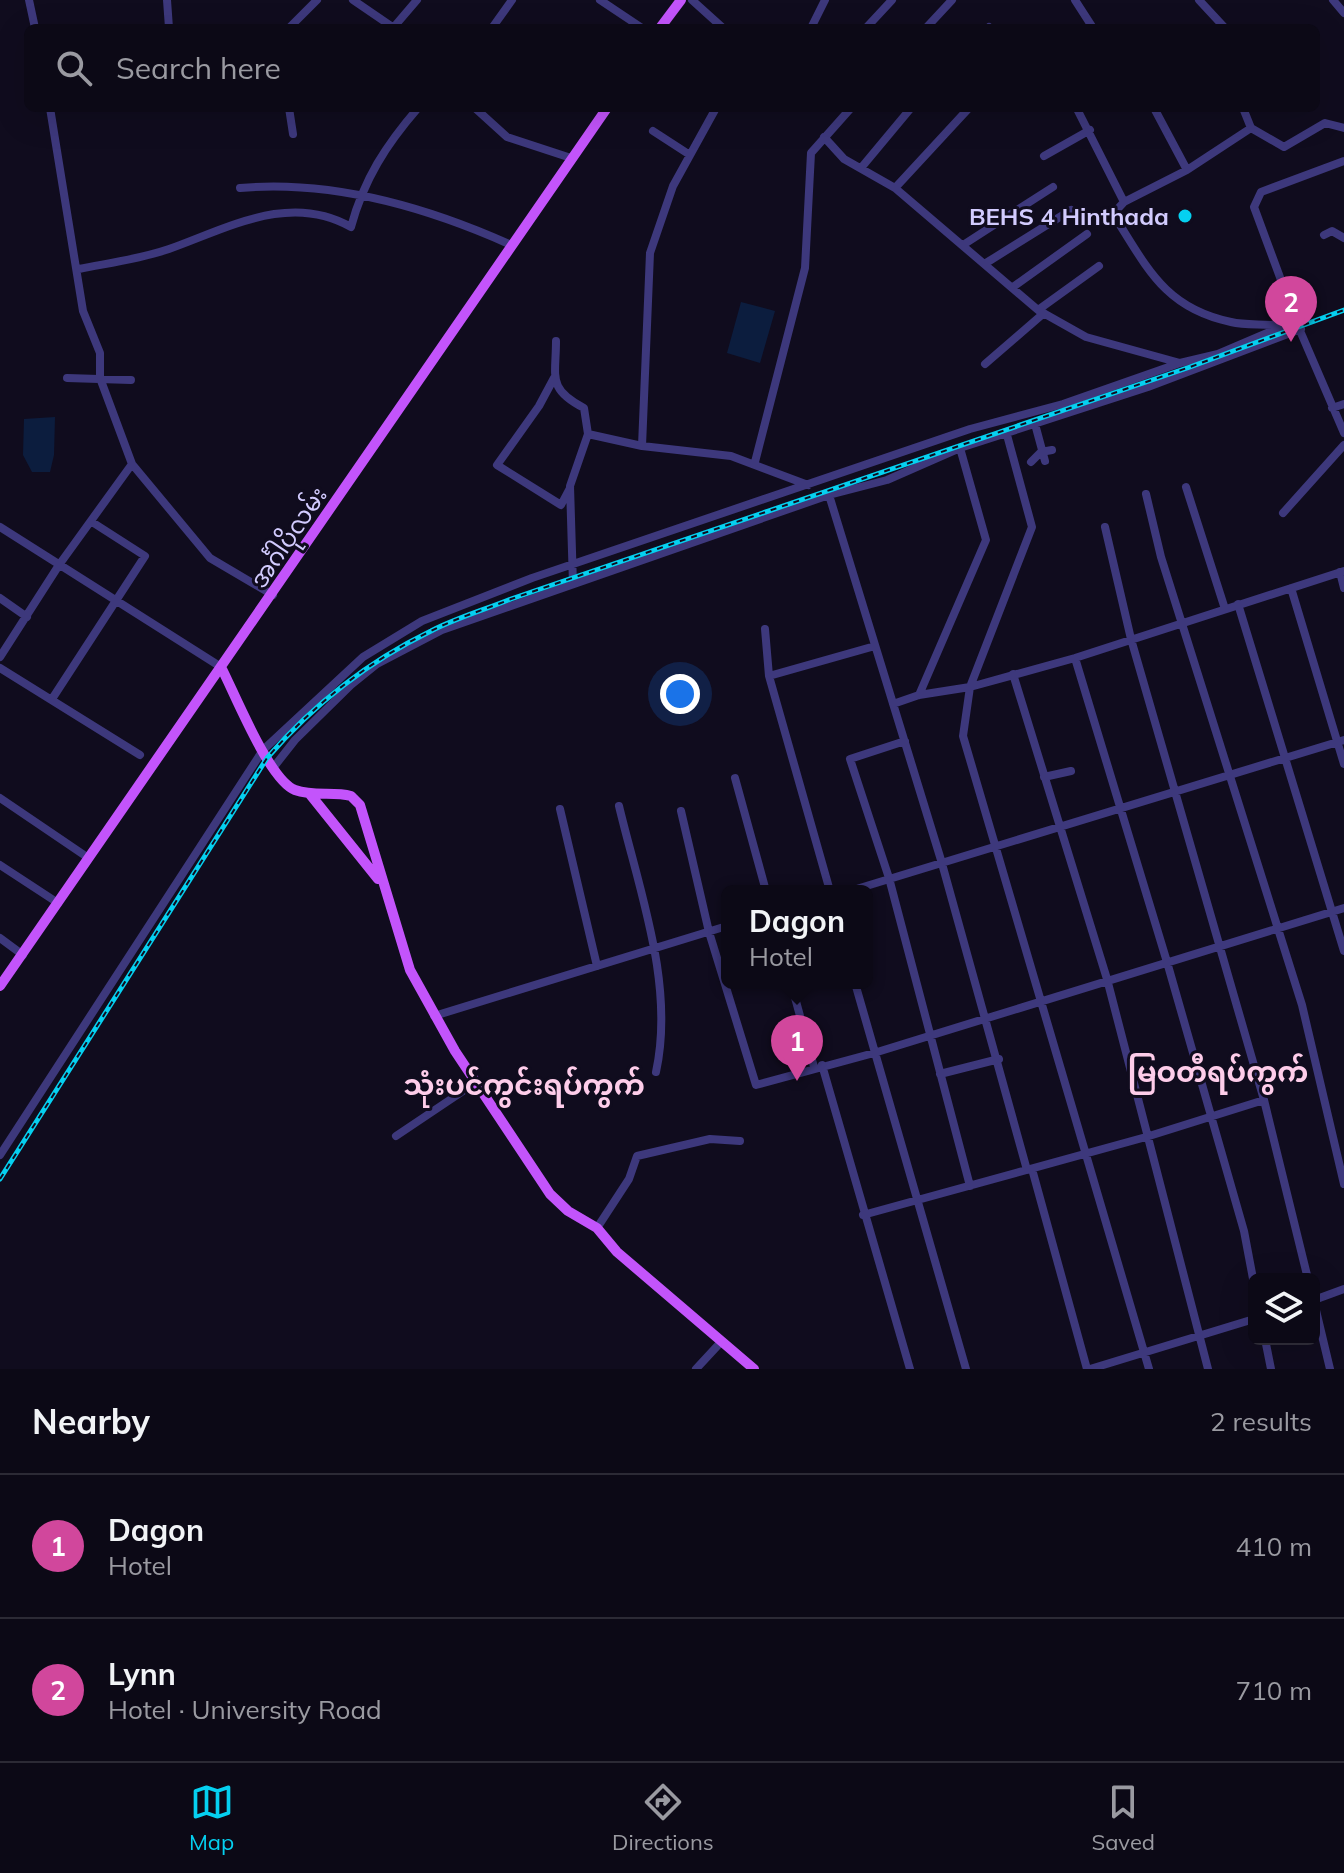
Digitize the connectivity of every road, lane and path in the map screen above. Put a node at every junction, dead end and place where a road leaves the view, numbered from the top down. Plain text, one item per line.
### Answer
1 (29, 0) edge
2 (167, 0) edge
3 (317, 0) edge
4 (353, 0) edge
5 (417, 0) edge
6 (512, 0) edge
7 (600, 0) edge
8 (681, 0) edge
9 (692, 0) edge
10 (825, 0) edge
11 (952, 0) edge
12 (1075, 0) edge
13 (1199, 0) edge
14 (1333, 0) edge
15 (887, 2) edge
16 (1344, 13) edge
17 (34, 24) edge
18 (169, 24) edge
19 (293, 24) edge
20 (388, 24) edge
21 (397, 24) edge
22 (495, 24) edge
23 (636, 24) edge
24 (663, 24) edge
25 (719, 24) edge
26 (813, 24) edge
27 (869, 24) edge
28 (930, 24) edge
29 (1090, 24) edge
30 (1221, 24) edge
31 (51, 112) edge
32 (290, 112) edge
33 (415, 112) edge
34 (479, 112) edge
35 (604, 112) edge
36 (714, 112) edge
37 (847, 112) edge
38 (908, 112) edge
39 (965, 112) edge
40 (1079, 112) edge
41 (1156, 112) edge
42 (1245, 112) edge
43 (1251, 128) junction
44 (1344, 128) edge
45 (1090, 130) junction
46 (653, 131) dead end
47 (293, 134) dead end
48 (824, 137) junction
49 (690, 155) junction
50 (1044, 156) dead end
51 (571, 158) junction
52 (1344, 161) edge
53 (861, 168) junction
54 (1187, 170) junction
55 (1053, 187) dead end
56 (240, 188) dead end
57 (895, 188) junction
58 (359, 197) junction
59 (1124, 202) junction
60 (1071, 210) dead end
61 (1087, 234) dead end
62 (1324, 235) dead end
63 (1344, 238) edge
64 (509, 244) junction
65 (963, 245) junction
66 (986, 263) junction
67 (1099, 266) dead end
68 (79, 269) junction
69 (1013, 287) junction
70 (1041, 311) junction
71 (1299, 325) junction
72 (1280, 326) junction
73 (556, 341) dead end
74 (1180, 363) junction
75 (985, 364) dead end
76 (67, 378) dead end
77 (100, 378) junction
78 (554, 378) junction
79 (131, 380) dead end
80 (1344, 404) edge
81 (1332, 408) junction
82 (1035, 424) junction
83 (1344, 433) edge
84 (588, 434) junction
85 (1007, 435) junction
86 (1344, 445) edge
87 (642, 446) junction
88 (960, 448) junction
89 (1052, 450) dead end
90 (1043, 456) junction
91 (755, 462) junction
92 (1031, 462) dead end
93 (132, 464) junction
94 (809, 485) junction
95 (570, 486) junction
96 (1186, 487) dead end
97 (1146, 494) dead end
98 (829, 495) junction
99 (1283, 513) dead end
100 (92, 522) junction
101 (0, 527) edge
102 (1105, 527) dead end
103 (573, 564) junction
104 (59, 565) junction
105 (1342, 571) edge
106 (573, 584) junction
107 (1291, 588) junction
108 (1344, 588) edge
109 (273, 595) junction
110 (0, 598) edge
111 (114, 600) junction
112 (1238, 604) junction
113 (1225, 609) junction
114 (27, 617) junction
115 (1182, 621) junction
116 (765, 629) dead end
117 (1131, 639) junction
118 (875, 646) junction
119 (0, 657) edge
120 (1075, 658) junction
121 (221, 667) junction
122 (0, 668) edge
123 (1013, 674) junction
124 (769, 676) junction
125 (970, 687) junction
126 (919, 695) junction
127 (52, 699) junction
128 (893, 704) junction
129 (905, 741) junction
130 (1341, 741) edge
131 (263, 750) junction
132 (140, 755) dead end
133 (1285, 758) junction
134 (1344, 764) edge
135 (273, 768) junction
136 (1071, 771) dead end
137 (1230, 774) junction
138 (1044, 777) junction
139 (735, 778) dead end
140 (1177, 790) junction
141 (309, 793) junction
142 (0, 798) edge
143 (619, 806) dead end
144 (560, 809) dead end
145 (1119, 809) junction
146 (681, 811) dead end
147 (1060, 826) junction
148 (998, 844) junction
149 (87, 857) junction
150 (941, 860) junction
151 (0, 865) edge
152 (889, 878) junction
153 (381, 883) junction
154 (764, 885) edge
155 (828, 885) edge
156 (868, 885) edge
157 (58, 903) junction
158 (1344, 908) edge
159 (1333, 911) junction
160 (721, 928) edge
161 (1277, 928) junction
162 (709, 932) junction
163 (0, 938) edge
164 (1221, 946) junction
165 (654, 949) junction
166 (1344, 951) edge
167 (23, 955) junction
168 (1167, 962) junction
169 (597, 966) junction
170 (721, 971) edge
171 (1107, 979) junction
172 (0, 986) edge
173 (727, 989) edge
174 (793, 989) edge
175 (857, 989) edge
176 (1043, 1000) junction
177 (434, 1016) junction
178 (986, 1017) junction
179 (929, 1035) junction
180 (874, 1053) junction
181 (999, 1059) junction
182 (818, 1066) junction
183 (656, 1072) dead end
184 (940, 1074) junction
185 (475, 1083) junction
186 (1264, 1100) junction
187 (1210, 1118) junction
188 (0, 1134) edge
189 (396, 1136) dead end
190 (1146, 1137) junction
191 (9, 1140) junction
192 (740, 1141) dead end
193 (1086, 1154) junction
194 (0, 1155) edge
195 (1029, 1170) junction
196 (1344, 1184) edge
197 (970, 1186) junction
198 (917, 1203) junction
199 (863, 1215) junction
200 (597, 1228) junction
201 (1252, 1273) edge
202 (1307, 1273) edge
203 (1344, 1289) edge
204 (1320, 1299) edge
205 (1248, 1321) edge
206 (1320, 1326) edge
207 (1200, 1337) junction
208 (721, 1342) junction
209 (1266, 1345) edge
210 (1145, 1353) junction
211 (696, 1369) edge
212 (754, 1369) edge
213 (910, 1369) edge
214 (966, 1369) edge
215 (1088, 1369) edge
216 (1149, 1369) edge
217 (1208, 1369) edge
218 (1271, 1369) edge
219 (1330, 1369) edge

1 - 17 street
2 - 18 street
3 - 19 street
4 - 20 street
5 - 21 street
6 - 22 street
7 - 23 street
8 - 24 main road
9 - 25 street
10 - 26 street
11 - 28 street
12 - 29 street
13 - 30 street
14 - 16 street
15 - 27 street
31 - 68 street
32 - 47 street
33 - 58 street
34 - 51 street
35 - 51 main road, အင်္ဂါပိုလမ်း
36 - 49 street
37 - 48 street
38 - 53 street
39 - 57 street
40 - 45 street
41 - 54 street
42 - 43 street
43 - 44 street
43 - 54 street
45 - 50 street
45 - 59 street
46 - 49 street
48 - 53 street
48 - 91 street
49 - 87 street
51 - 64 main road, အင်္ဂါပိုလမ်း
52 - 71 street
53 - 57 street
54 - 59 street
55 - 65 street
56 - 58 street
57 - 65 street
58 - 64 street
58 - 68 street
59 - 72 street
60 - 66 street
61 - 69 street
62 - 63 street
64 - 109 main road, အင်္ဂါပိုလမ်း
65 - 66 street
66 - 69 street
67 - 70 street
68 - 77 street
69 - 70 street
70 - 74 street
70 - 75 street
71 - 72 street
71 - 81 street
71 - 82 street
72 - 74 street
73 - 78 street
74 - 94 street
76 - 77 street
77 - 79 street
77 - 93 street
78 - 84 street
78 - 95 street
80 - 81 street
81 - 83 street
82 - 85 street
82 - 90 street
84 - 87 street
84 - 95 street
85 - 88 street
85 - 125 street
86 - 99 street
87 - 91 street
88 - 98 street
88 - 126 street
89 - 90 street
90 - 92 street
91 - 94 street
93 - 100 street
93 - 109 street
94 - 103 street
95 - 103 street
96 - 113 street
97 - 115 street
98 - 106 street
98 - 118 street
100 - 104 street
100 - 111 street
101 - 104 street
102 - 117 street
103 - 106 street
103 - 131 street
104 - 111 street
104 - 114 street
105 - 107 street
105 - 108 street
106 - 135 street
107 - 112 street
107 - 130 street
109 - 121 main road, အင်္ဂါပိုလမ်း
110 - 114 street
111 - 121 street
111 - 127 street
112 - 113 street
112 - 133 street
113 - 115 street
114 - 119 street
115 - 117 street
115 - 137 street
116 - 124 street
117 - 120 street
117 - 140 street
118 - 124 street
118 - 128 street
120 - 123 street
120 - 145 street
121 - 131 main road
121 - 149 main road, အင်္ဂါပိုလမ်း
122 - 127 street
123 - 125 street
123 - 138 street
124 - 155 street
125 - 126 street
125 - 148 street
126 - 128 street
127 - 132 street
128 - 129 street
129 - 150 street
129 - 152 street
130 - 133 street
130 - 134 street
131 - 135 main road
131 - 191 street
133 - 137 street
133 - 159 street
135 - 141 main road
136 - 138 street
137 - 140 street
137 - 161 street
138 - 147 street
139 - 154 street
140 - 145 street
140 - 164 street
141 - 153 main road
141 - 153 main road
142 - 149 street
143 - 165 street
144 - 169 street
145 - 147 street
145 - 168 street
146 - 162 street
147 - 148 street
147 - 171 street
148 - 150 street
148 - 176 street
149 - 157 main road, အင်္ဂါပိုလမ်း
150 - 152 street
150 - 178 street
151 - 157 street
152 - 156 street
152 - 179 street
153 - 177 main road
157 - 167 main road, အင်္ဂါပိုလမ်း
158 - 159 street
159 - 161 street
159 - 166 street
160 - 162 street
161 - 164 street
161 - 196 street
162 - 165 street
162 - 170 street
163 - 167 street
164 - 168 street
164 - 186 street
165 - 169 street
165 - 183 street
167 - 172 main road, အင်္ဂါပိုလမ်း
168 - 171 street
168 - 187 street
169 - 177 street
171 - 176 street
171 - 190 street
173 - 182 street
174 - 182 street
175 - 180 street
176 - 178 street
176 - 193 street
177 - 185 main road
178 - 179 street
178 - 181 street
179 - 180 street
179 - 184 street
180 - 182 street
180 - 198 street
181 - 184 street
181 - 195 street
182 - 199 street
184 - 197 street
185 - 189 street
185 - 200 main road
186 - 187 street
186 - 202 street
187 - 190 street
187 - 201 street
188 - 191 street
190 - 193 street
190 - 207 street
191 - 194 street
192 - 200 street
193 - 195 street
193 - 210 street
195 - 197 street
195 - 215 street
197 - 198 street
198 - 199 street
198 - 214 street
199 - 213 street
200 - 208 main road
203 - 204 street
205 - 207 street
206 - 219 street
207 - 210 street
207 - 217 street
208 - 211 street
208 - 212 main road
209 - 218 street
210 - 215 street
210 - 216 street

